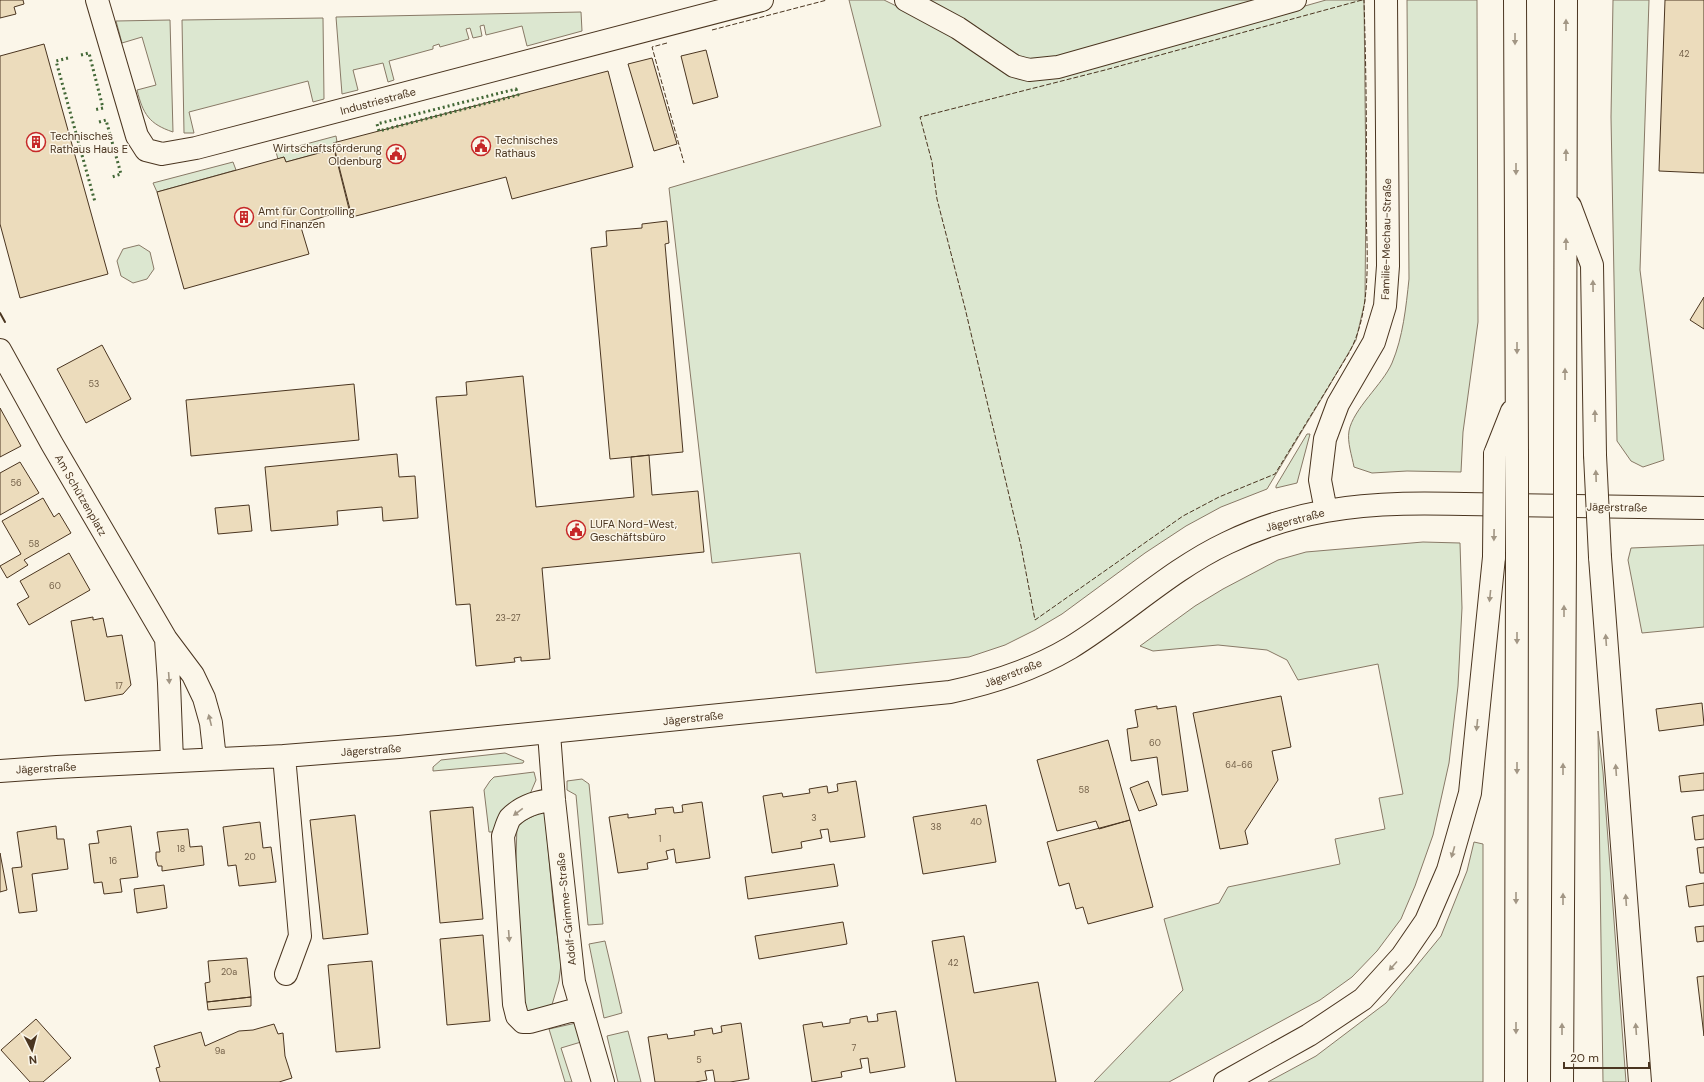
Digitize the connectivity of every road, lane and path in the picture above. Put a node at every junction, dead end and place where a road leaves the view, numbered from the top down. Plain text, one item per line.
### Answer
1 (97, 0) edge
2 (762, 0) edge
3 (906, 0) edge
4 (1295, 0) edge
5 (1386, 0) edge
6 (1515, 0) edge
7 (1566, 0) edge
8 (1566, 194) junction
9 (0, 350) edge
10 (1517, 396) junction
11 (1704, 508) edge
12 (1326, 511) junction
13 (166, 639) junction
14 (549, 733) junction
15 (284, 756) junction
16 (215, 759) junction
17 (172, 761) junction
18 (0, 771) edge
19 (554, 800) junction
20 (286, 974) dead end
21 (581, 1008) junction
22 (603, 1082) edge
23 (1225, 1082) edge
24 (1516, 1082) edge
25 (1562, 1082) edge
26 (1640, 1082) edge

1 - 2 main road, Industriestraße
3 - 4 main road
5 - 12 main road, Familie-Mechau-Straße
6 -> 10 main road
8 -> 7 main road
25 -> 8 main road, bridge
26 -> 8 main road, bridge
9 - 13 main road, Am Schützenplatz
10 -> 23 main road, bridge
10 -> 24 main road, bridge
11 - 12 main road, Jägerstraße
12 - 14 main road, Jägerstraße
16 -> 13 main road, Am Schützenplatz
13 -> 17 main road, Am Schützenplatz
14 - 15 main road, Jägerstraße
14 - 19 main road, Adolf-Grimme-Straße
15 - 16 main road, Jägerstraße
15 - 20 main road
16 - 17 main road, Jägerstraße
17 - 18 main road, Jägerstraße
19 - 21 main road, Adolf-Grimme-Straße
19 -> 21 main road
21 - 22 main road, Adolf-Grimme-Straße

